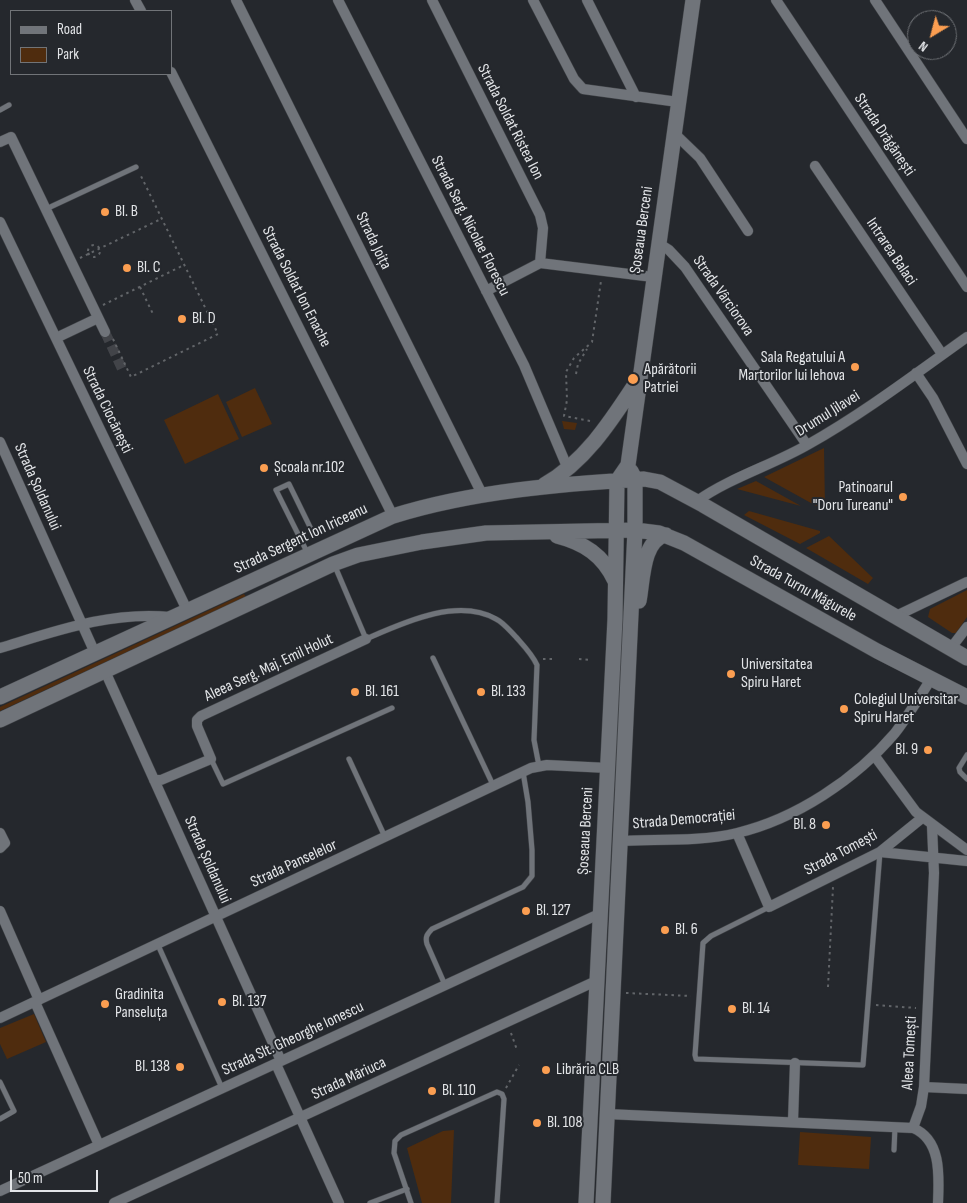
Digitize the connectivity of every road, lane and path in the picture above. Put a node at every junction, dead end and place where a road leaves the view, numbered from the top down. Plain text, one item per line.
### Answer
1 (236, 0) edge
2 (338, 0) edge
3 (432, 0) edge
4 (533, 0) edge
5 (586, 0) edge
6 (693, 0) edge
7 (776, 0) edge
8 (875, 0) edge
9 (172, 74) edge
10 (636, 96) junction
11 (678, 102) junction
12 (9, 105) dead end
13 (0, 110) edge
14 (674, 133) junction
15 (967, 139) edge
16 (0, 142) edge
17 (815, 166) dead end
18 (136, 167) joint
19 (46, 210) junction
20 (161, 219) junction
21 (0, 222) edge
22 (748, 231) dead end
23 (658, 243) junction
24 (100, 248) junction
25 (89, 253) junction
26 (71, 262) junction
27 (540, 263) junction
28 (184, 265) junction
29 (602, 271) junction
30 (653, 277) junction
31 (140, 287) junction
32 (967, 287) edge
33 (486, 291) junction
34 (96, 314) junction
35 (153, 314) dead end
36 (108, 333) joint
37 (967, 337) edge
38 (56, 338) junction
39 (588, 347) junction
40 (942, 354) junction
41 (916, 373) junction
42 (576, 374) dead end
43 (638, 380) junction
44 (570, 412) dead end
45 (570, 417) junction
46 (590, 422) dead end
47 (0, 442) edge
48 (808, 446) junction
49 (967, 464) edge
50 (628, 465) junction
51 (568, 469) junction
52 (636, 480) junction
53 (617, 487) junction
54 (540, 488) junction
55 (483, 496) junction
56 (697, 501) junction
57 (622, 514) junction
58 (393, 516) junction
59 (616, 530) junction
60 (634, 530) junction
61 (312, 532) dead end
62 (541, 532) junction
63 (666, 535) junction
64 (308, 554) junction
65 (333, 564) junction
66 (616, 582) junction
67 (967, 582) edge
68 (187, 610) junction
69 (896, 616) junction
70 (171, 618) junction
71 (82, 624) junction
72 (967, 627) edge
73 (630, 633) junction
74 (366, 639) junction
75 (0, 648) edge
76 (951, 648) junction
77 (95, 653) junction
78 (433, 658) dead end
79 (967, 658) edge
80 (579, 659) dead end
81 (590, 660) dead end
82 (105, 671) junction
83 (931, 679) junction
84 (0, 697) edge
85 (967, 697) edge
86 (392, 708) dead end
87 (0, 720) edge
88 (967, 754) edge
89 (874, 755) junction
90 (211, 759) junction
91 (349, 759) dead end
92 (539, 766) junction
93 (608, 768) junction
94 (624, 768) junction
95 (523, 771) junction
96 (967, 779) edge
97 (154, 780) junction
98 (493, 785) junction
99 (922, 818) junction
100 (932, 826) junction
101 (0, 833) edge
102 (737, 833) junction
103 (385, 837) junction
104 (620, 840) junction
105 (0, 848) edge
106 (967, 850) edge
107 (880, 852) junction
108 (934, 858) junction
109 (967, 861) edge
110 (833, 875) junction
111 (770, 907) junction
112 (0, 911) edge
113 (599, 914) junction
114 (217, 917) junction
115 (158, 945) junction
116 (596, 982) junction
117 (445, 985) junction
118 (828, 987) dead end
119 (614, 993) junction
120 (698, 996) junction
121 (37, 1001) junction
122 (868, 1005) junction
123 (928, 1009) junction
124 (0, 1018) edge
125 (507, 1022) junction
126 (516, 1050) dead end
127 (279, 1062) junction
128 (795, 1063) junction
129 (519, 1064) dead end
130 (0, 1082) edge
131 (924, 1087) junction
132 (222, 1088) junction
133 (967, 1089) edge
134 (502, 1094) junction
135 (607, 1114) junction
136 (301, 1117) junction
137 (0, 1119) edge
138 (793, 1121) junction
139 (894, 1126) junction
140 (913, 1128) junction
141 (99, 1145) junction
142 (894, 1150) dead end
143 (407, 1189) junction
144 (0, 1191) edge
145 (114, 1203) edge
146 (339, 1203) edge
147 (370, 1203) edge
148 (411, 1203) edge
149 (497, 1203) edge
150 (586, 1203) edge
151 (603, 1203) edge
152 (938, 1203) edge

1 - 55 street, Strada Joița
2 - 33 street, Strada Serg. Nicolae Florescu
3 - 27 street, Strada Soldat Ristea Ion
4 - 10 street
5 - 10 street
6 - 11 main road, Șoseaua Berceni
7 - 32 street, Strada Drăgănești
8 - 15 street
9 - 58 street, Strada Soldat Ion Enache
10 - 11 street
11 - 14 main road, Șoseaua Berceni
12 - 13 lane
14 - 22 street
14 - 23 main road, Șoseaua Berceni
16 - 19 street
17 - 40 street, Intrarea Balaci
18 - 19 lane
18 - 20 path
19 - 26 street
20 - 24 path
20 - 28 path
21 - 38 street, Strada Ciocănești
23 - 30 main road, Șoseaua Berceni
23 - 48 street, Strada Vârciorova
24 - 25 path
24 - 25 path
24 - 25 path
25 - 26 path
26 - 34 street
27 - 29 street
27 - 33 street
28 - 31 path
28 - 36 path
29 - 30 street
29 - 39 path
30 - 43 main road, Șoseaua Berceni
31 - 34 path
31 - 35 path
33 - 51 street, Strada Serg. Nicolae Florescu
34 - 36 street
34 - 38 street
37 - 40 street, Drumul Jilavei
38 - 68 street, Strada Ciocănești
39 - 42 path
39 - 45 path
40 - 41 street, Drumul Jilavei
41 - 48 street, Drumul Jilavei
41 - 49 street
43 - 50 main road, Șoseaua Berceni
43 - 51 main road
44 - 45 path
45 - 46 path
47 - 71 street, Strada Șoldanului
48 - 56 street, Drumul Jilavei
50 - 52 main road
50 - 53 main road, Șoseaua Berceni
51 - 54 main road
52 - 53 main road, Strada Sergent Ion Iriceanu
52 - 56 main road, Strada Turnu Măgurele
52 - 57 main road
52 - 60 main road
53 - 54 main road, Strada Sergent Ion Iriceanu
53 - 57 main road
53 - 59 main road, Șoseaua Berceni
54 - 55 main road, Strada Sergent Ion Iriceanu
55 - 58 main road, Strada Sergent Ion Iriceanu
56 - 69 main road, Strada Turnu Măgurele
57 - 59 main road
57 - 60 main road
58 - 64 main road, Strada Sergent Ion Iriceanu
59 - 60 main road, Strada Turnu Măgurele
59 - 62 main road
59 - 66 main road, Șoseaua Berceni
60 - 63 main road, Strada Turnu Măgurele
60 - 73 main road
61 - 64 lane
62 - 65 main road
62 - 66 main road
63 - 73 main road
63 - 83 main road, Strada Turnu Măgurele
64 - 68 main road, Strada Sergent Ion Iriceanu
65 - 74 lane
65 - 82 main road
66 - 93 main road, Șoseaua Berceni
67 - 69 street
68 - 70 main road, Strada Sergent Ion Iriceanu
69 - 76 main road, Strada Turnu Măgurele
70 - 71 street
70 - 77 main road, Strada Sergent Ion Iriceanu
71 - 75 street
71 - 77 street, Strada Șoldanului
72 - 76 street
73 - 94 main road
74 - 90 street, Aleea Serg. Maj. Emil Holut
74 - 92 lane
76 - 79 main road, Strada Turnu Măgurele
77 - 84 main road, Strada Sergent Ion Iriceanu
78 - 98 lane
80 - 81 path
82 - 87 main road
82 - 97 street, Strada Șoldanului
83 - 85 main road, Strada Turnu Măgurele
83 - 89 street, Strada Democrației
86 - 90 lane
88 - 96 lane
89 - 99 street
89 - 102 street, Strada Democrației
90 - 97 street
91 - 103 lane
92 - 93 street, Strada Panselelor
92 - 95 street, Strada Panselelor
93 - 94 main road
93 - 113 main road, Șoseaua Berceni
94 - 104 main road
95 - 98 street, Strada Panselelor
95 - 117 lane
97 - 114 street, Strada Șoldanului
98 - 103 street, Strada Panselelor
99 - 100 street
99 - 107 street, Strada Tomești
100 - 106 street
100 - 108 street
101 - 105 street
102 - 104 street, Strada Democrației
102 - 111 street
103 - 114 street, Strada Panselelor
104 - 119 main road
107 - 108 street
107 - 110 street, Strada Tomești
107 - 122 lane
108 - 109 street
108 - 123 street, Aleea Tomești
110 - 111 street, Strada Tomești
110 - 118 path
111 - 120 lane
112 - 121 street
113 - 116 main road, Șoseaua Berceni
113 - 117 street, Strada Slt. Gheorghe Ionescu
114 - 115 street, Strada Panselelor
114 - 127 street, Strada Șoldanului
115 - 121 street, Strada Panselelor
115 - 132 lane
116 - 125 street, Strada Măriuca
116 - 150 main road, Șoseaua Berceni
117 - 127 street, Strada Slt. Gheorghe Ionescu
119 - 120 path
119 - 135 main road
120 - 128 lane
121 - 124 street, Strada Panselelor
121 - 141 street
122 - 123 path
122 - 128 lane
123 - 131 street, Aleea Tomești
125 - 126 path
125 - 136 street, Strada Măriuca
127 - 132 street, Strada Slt. Gheorghe Ionescu
127 - 136 street, Strada Șoldanului
128 - 138 street
129 - 134 path
130 - 137 lane
131 - 133 street
131 - 140 street, Aleea Tomești
132 - 141 street, Strada Slt. Gheorghe Ionescu
134 - 143 lane
134 - 149 lane
135 - 138 street
135 - 151 main road
136 - 145 street, Strada Măriuca
136 - 146 street, Strada Șoldanului
138 - 139 street
139 - 140 street
139 - 142 lane
140 - 152 street
141 - 144 street, Strada Slt. Gheorghe Ionescu
143 - 147 lane
143 - 148 lane

